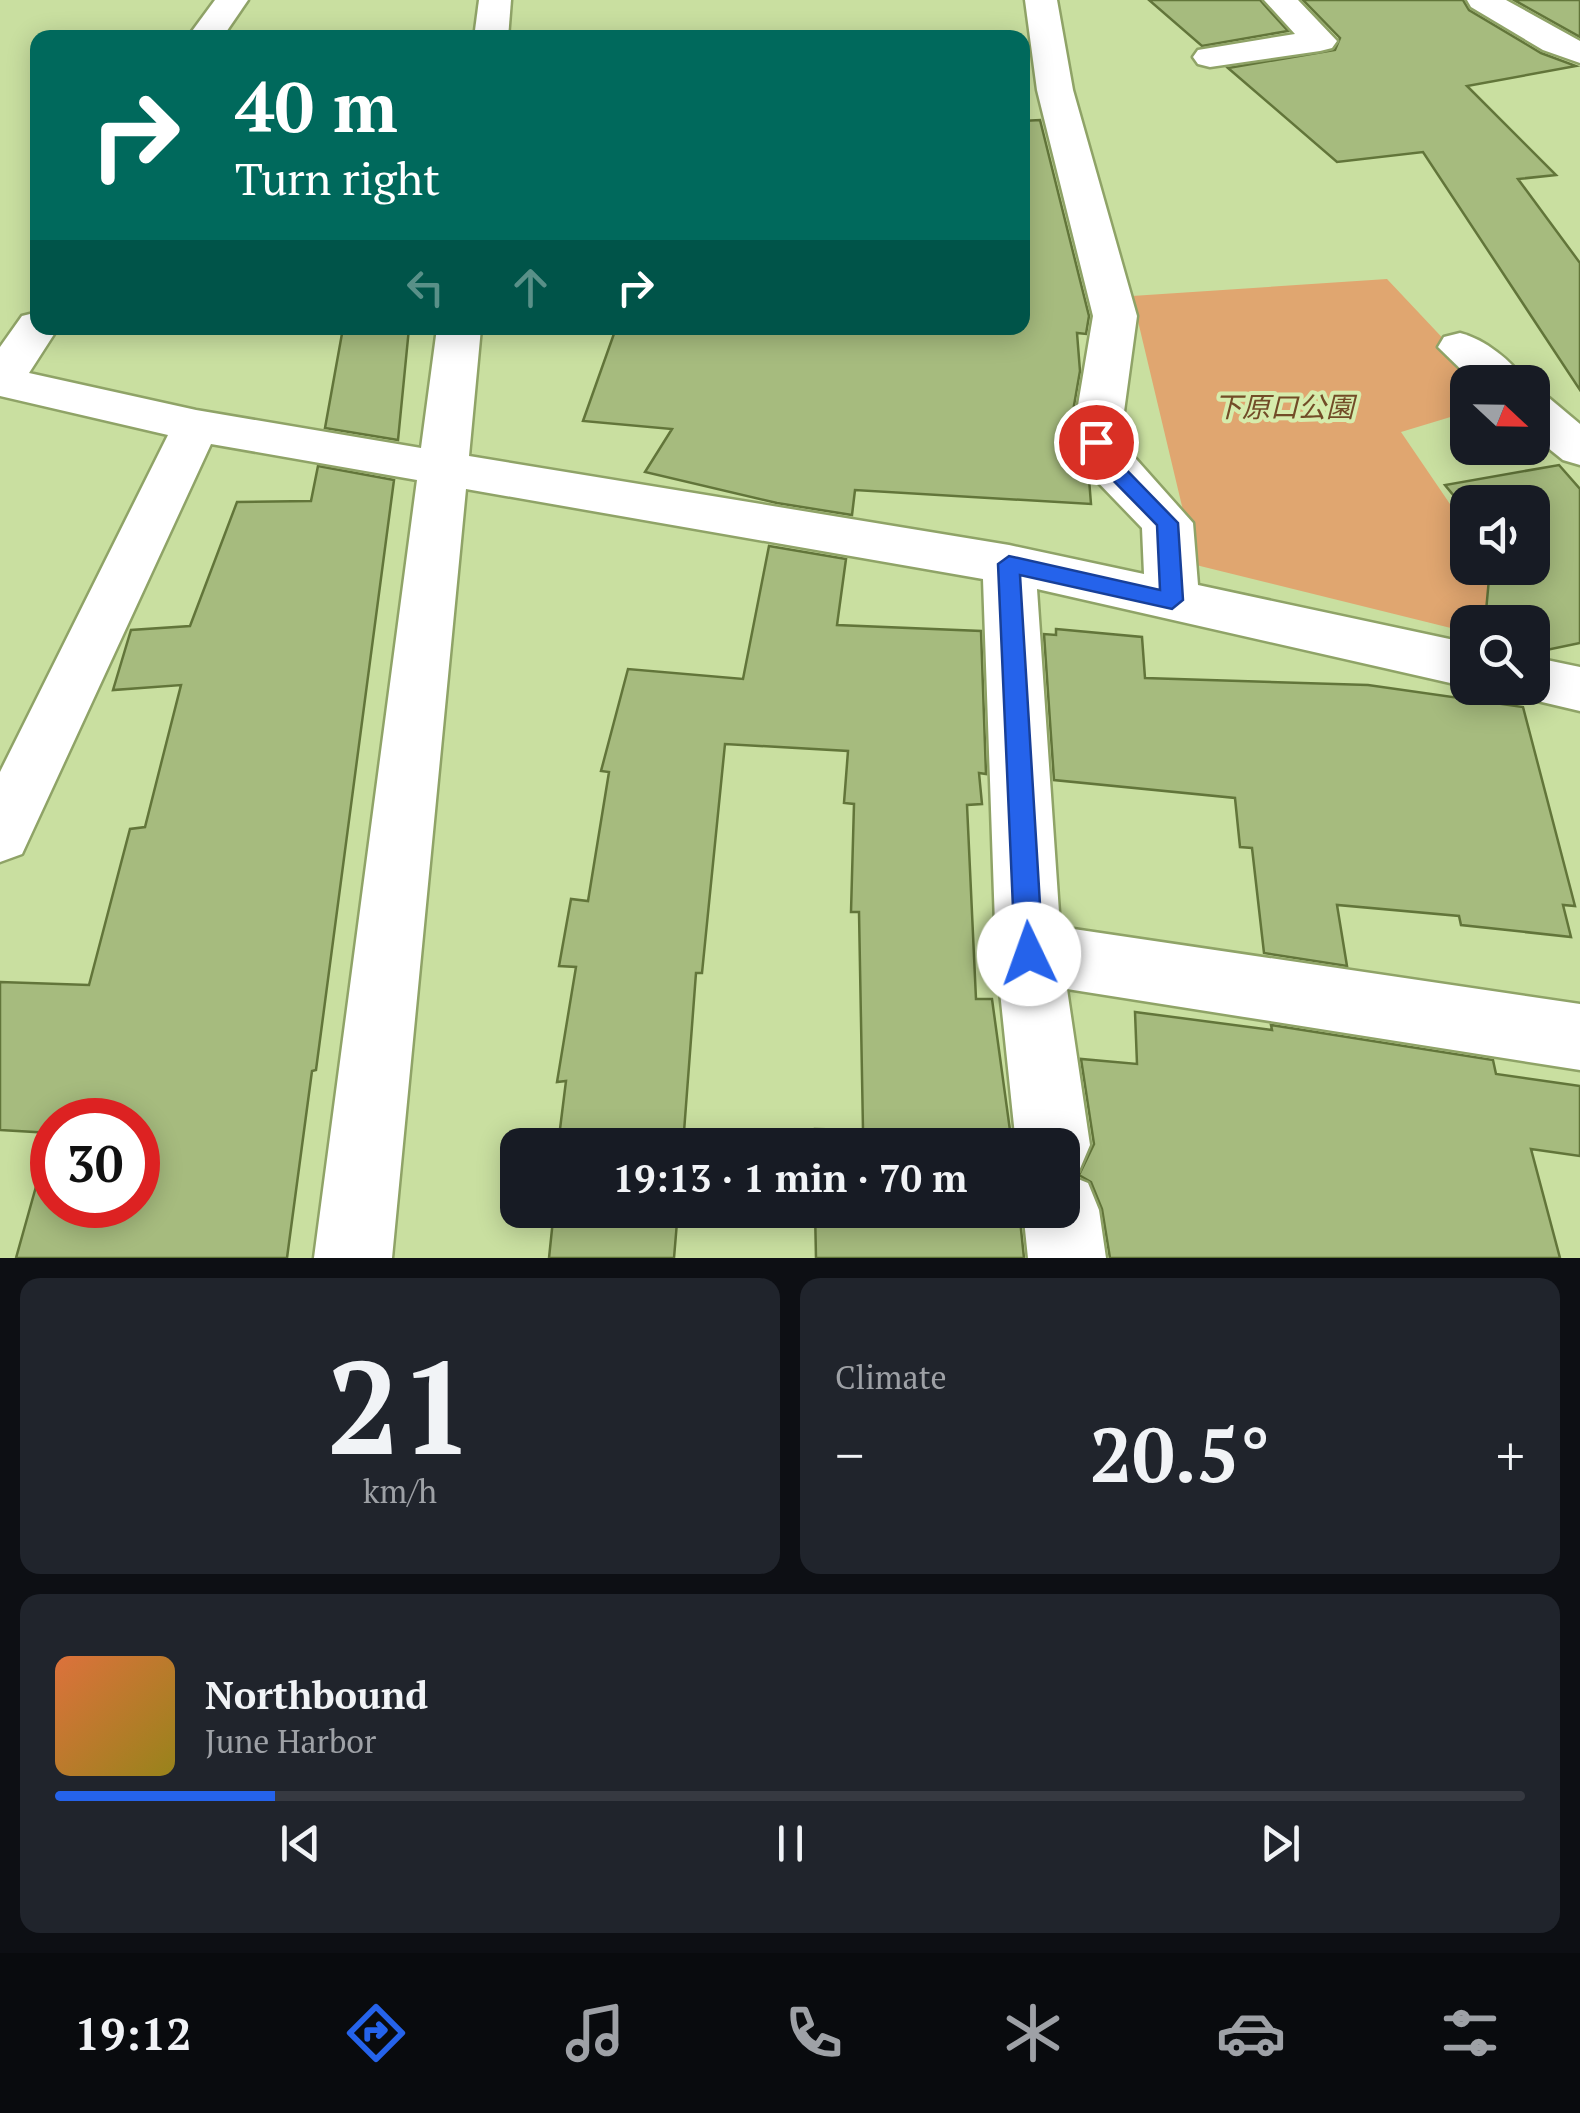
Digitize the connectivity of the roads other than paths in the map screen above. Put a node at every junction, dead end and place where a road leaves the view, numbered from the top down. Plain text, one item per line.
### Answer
1 (232, 0) edge
2 (495, 0) edge
3 (1041, 0) edge
4 (1280, 0) edge
5 (1483, 0) edge
6 (210, 30) edge
7 (492, 30) edge
8 (1580, 52) edge
9 (1210, 57) dead end
10 (32, 335) edge
11 (459, 335) edge
12 (1460, 347) dead end
13 (1482, 365) edge
14 (1550, 423) edge
15 (196, 426) junction
16 (1580, 449) edge
17 (444, 468) junction
18 (1009, 564) junction
19 (1172, 600) junction
20 (1450, 660) edge
21 (1550, 682) edge
22 (1580, 689) edge
23 (0, 835) edge
24 (1029, 954) junction
25 (1580, 1037) edge
26 (1051, 1128) edge
27 (1063, 1228) edge
28 (353, 1258) edge
29 (1067, 1258) edge

1 - 6 street
2 - 7 street
3 - 19 street
4 - 9 street
5 - 8 street
10 - 15 street
11 - 17 street
12 - 13 street
14 - 16 street
15 - 17 street
15 - 23 street
17 - 18 street
17 - 28 street
18 - 19 street
18 - 24 street
19 - 20 street
21 - 22 street
24 - 25 street
24 - 26 street
27 - 29 street

